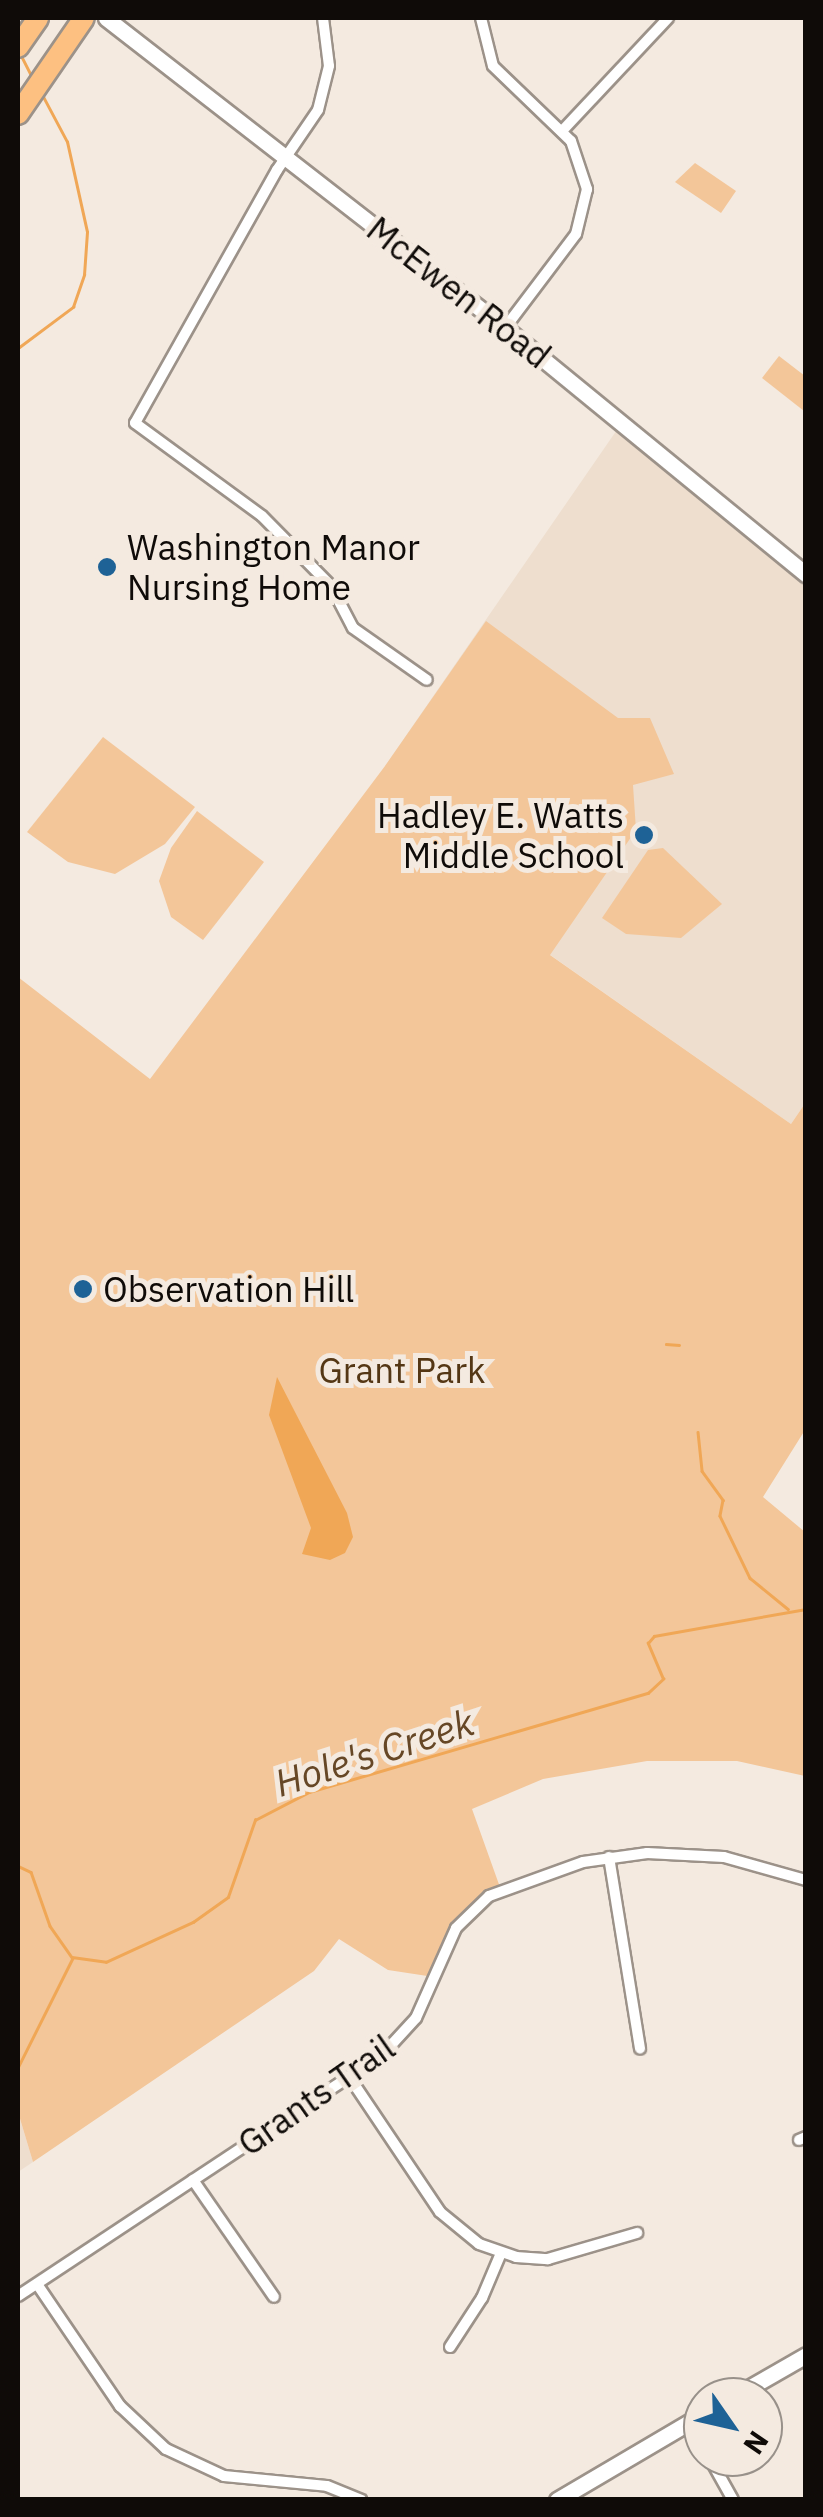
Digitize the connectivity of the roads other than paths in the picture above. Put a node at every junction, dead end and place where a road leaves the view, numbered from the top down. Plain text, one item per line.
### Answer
1 (84, 18) edge
2 (106, 18) edge
3 (323, 18) edge
4 (481, 18) edge
5 (668, 18) edge
6 (36, 20) edge
7 (18, 46) edge
8 (18, 114) edge
9 (562, 131) junction
10 (286, 157) junction
11 (505, 328) junction
12 (806, 574) edge
13 (427, 680) dead end
14 (609, 1856) junction
15 (806, 1880) edge
16 (640, 2049) dead end
17 (350, 2078) junction
18 (193, 2180) junction
19 (637, 2234) dead end
20 (501, 2253) junction
21 (37, 2284) junction
22 (18, 2296) edge
23 (274, 2297) dead end
24 (450, 2347) dead end
25 (806, 2355) edge
26 (767, 2377) edge
27 (683, 2426) edge
28 (721, 2477) edge
29 (361, 2500) edge
30 (557, 2500) edge
31 (734, 2500) edge

1 - 8 highway
2 - 10 street, McEwen Road
3 - 10 street
4 - 9 street
5 - 9 street
6 - 7 highway
9 - 11 street
10 - 11 street, McEwen Road
10 - 13 street
11 - 12 street, McEwen Road
14 - 15 street, Grants Trail
14 - 16 street
14 - 17 street, Grants Trail
17 - 18 street, Grants Trail
17 - 20 street
18 - 21 street, Grants Trail
18 - 23 street
19 - 20 street
20 - 24 street
21 - 22 street, Grants Trail
21 - 29 street
25 - 26 street
27 - 30 street
28 - 31 street

